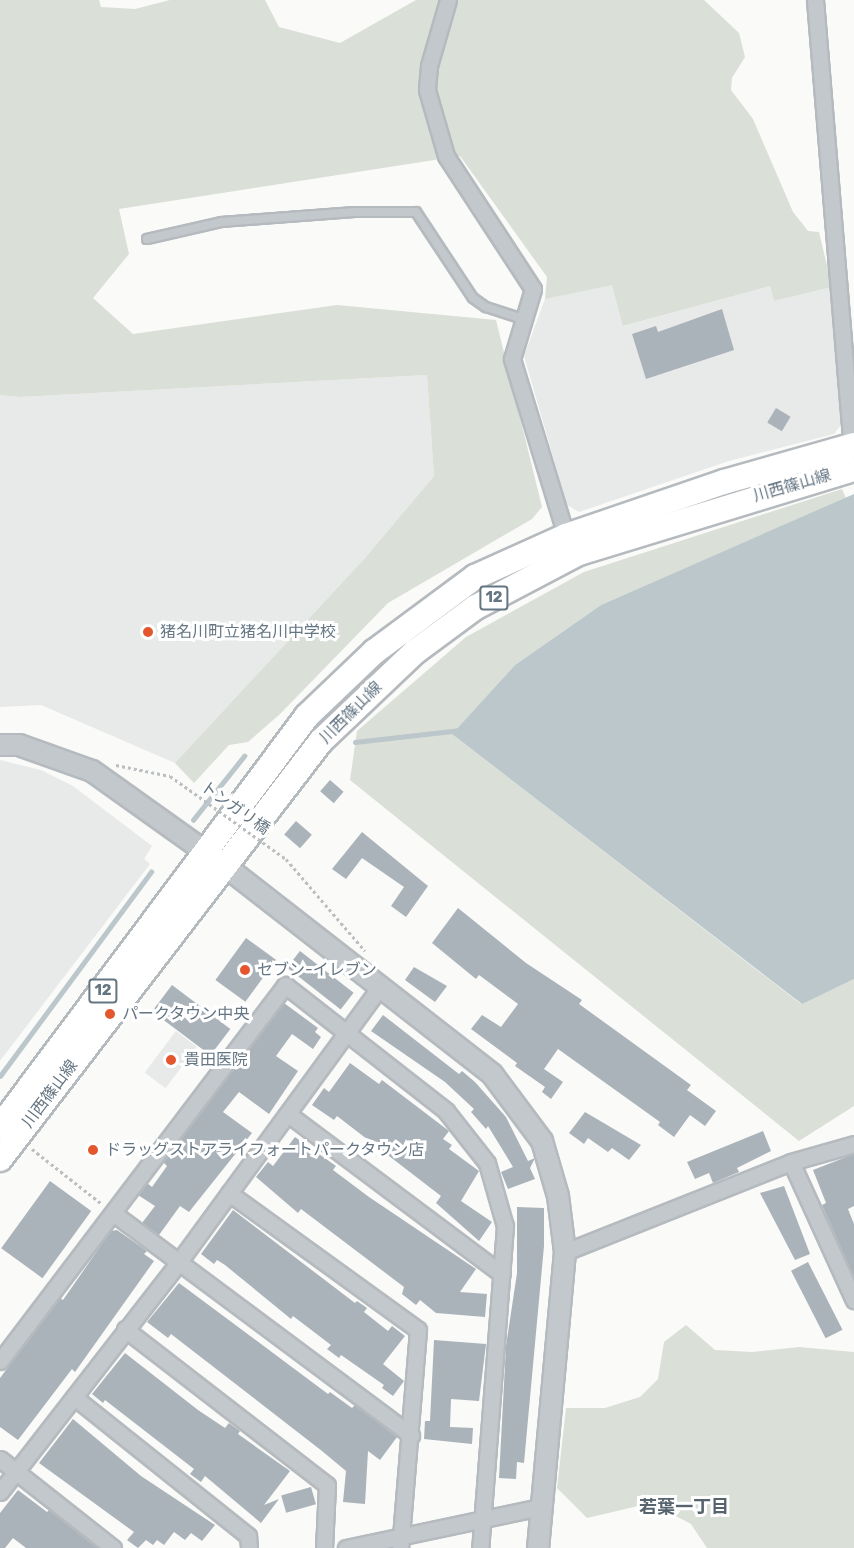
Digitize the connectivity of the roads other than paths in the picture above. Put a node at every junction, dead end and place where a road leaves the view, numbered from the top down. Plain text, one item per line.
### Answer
1 (448, 0) edge
2 (815, 0) edge
3 (147, 239) dead end
4 (524, 319) junction
5 (853, 453) edge
6 (566, 536) junction
7 (0, 745) edge
8 (203, 852) junction
9 (225, 866) junction
10 (381, 986) junction
11 (346, 1033) junction
12 (288, 1114) junction
13 (9, 1132) edge
14 (854, 1144) edge
15 (0, 1160) edge
16 (791, 1162) junction
17 (229, 1193) junction
18 (113, 1213) junction
19 (565, 1252) junction
20 (178, 1263) junction
21 (502, 1274) junction
22 (854, 1300) edge
23 (125, 1329) junction
24 (0, 1361) edge
25 (74, 1397) junction
26 (411, 1435) junction
27 (0, 1459) edge
28 (15, 1471) junction
29 (0, 1492) edge
30 (541, 1507) junction
31 (482, 1520) junction
32 (401, 1541) edge
33 (113, 1548) edge
34 (249, 1548) edge
35 (324, 1548) edge
36 (346, 1548) edge
37 (480, 1548) edge
38 (538, 1548) edge

1 - 4 street
2 - 5 street
3 - 4 lane
4 - 6 street
5 - 6 main road, 川西篠山線 / 12
5 - 9 main road, 川西篠山線 / 12
6 - 8 main road, 川西篠山線 / 12
7 - 8 street
8 - 9 street
8 - 13 main road, 川西篠山線 / 12
9 - 10 street
9 - 13 main road, 川西篠山線 / 12
10 - 11 street
10 - 19 street
11 - 12 street
11 - 18 street
11 - 21 street
12 - 17 street
12 - 21 street
13 - 15 main road, 川西篠山線 / 12
14 - 16 street
16 - 19 street
16 - 22 street
17 - 20 street
17 - 26 street
18 - 20 street
18 - 24 street
19 - 30 street
20 - 23 street
20 - 26 street
21 - 31 street
23 - 25 street
23 - 35 street
25 - 28 street
25 - 34 street
26 - 32 street
27 - 28 street
28 - 29 street
28 - 33 street
30 - 31 street
30 - 38 street
31 - 32 street
31 - 37 street
32 - 36 street

